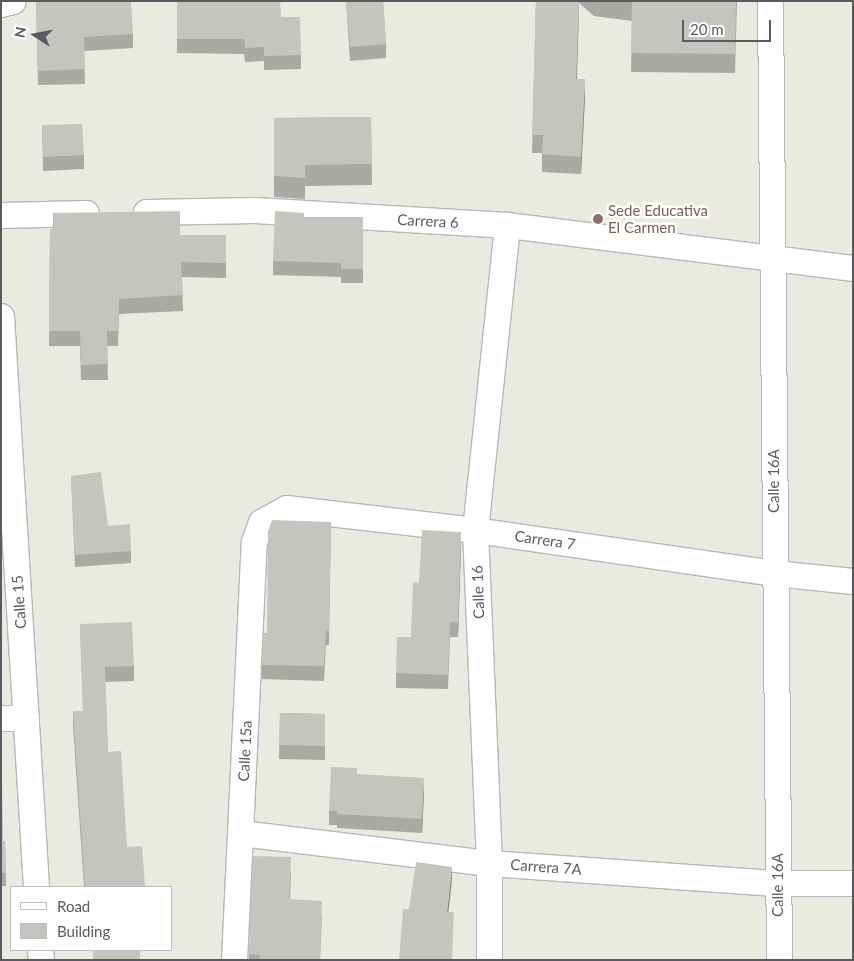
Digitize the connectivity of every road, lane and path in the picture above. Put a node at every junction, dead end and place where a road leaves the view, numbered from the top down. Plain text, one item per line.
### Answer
1 (13, 1) edge
2 (770, 1) edge
3 (1, 4) edge
4 (1, 215) edge
5 (507, 225) junction
6 (772, 259) junction
7 (853, 268) edge
8 (1, 316) edge
9 (6, 459) edge
10 (476, 530) junction
11 (254, 542) joint
12 (775, 573) junction
13 (853, 581) edge
14 (1, 718) edge
15 (26, 718) junction
16 (241, 833) junction
17 (489, 863) junction
18 (778, 883) junction
19 (853, 884) edge
20 (36, 886) edge
21 (234, 960) edge
22 (489, 960) edge
23 (778, 960) edge

1 - 3 street
2 - 6 street, Calle 16A
4 - 5 street, Carrera 6
5 - 6 street, Carrera 6
5 - 10 street, Calle 16
6 - 7 street, Carrera 6
6 - 12 street, Calle 16A
8 - 9 street, Calle 15
9 - 15 street, Calle 15
10 - 11 street, Carrera 7
10 - 12 street, Carrera 7
10 - 17 street, Calle 16
11 - 16 street, Calle 15a
12 - 13 street, Carrera 7
12 - 18 street, Calle 16A
14 - 15 street
15 - 20 street, Calle 15
16 - 17 street, Carrera 7A
16 - 21 street, Calle 15a
17 - 18 street, Carrera 7A
17 - 22 street, Calle 16
18 - 19 street, Carrera 7A
18 - 23 street, Calle 16A

